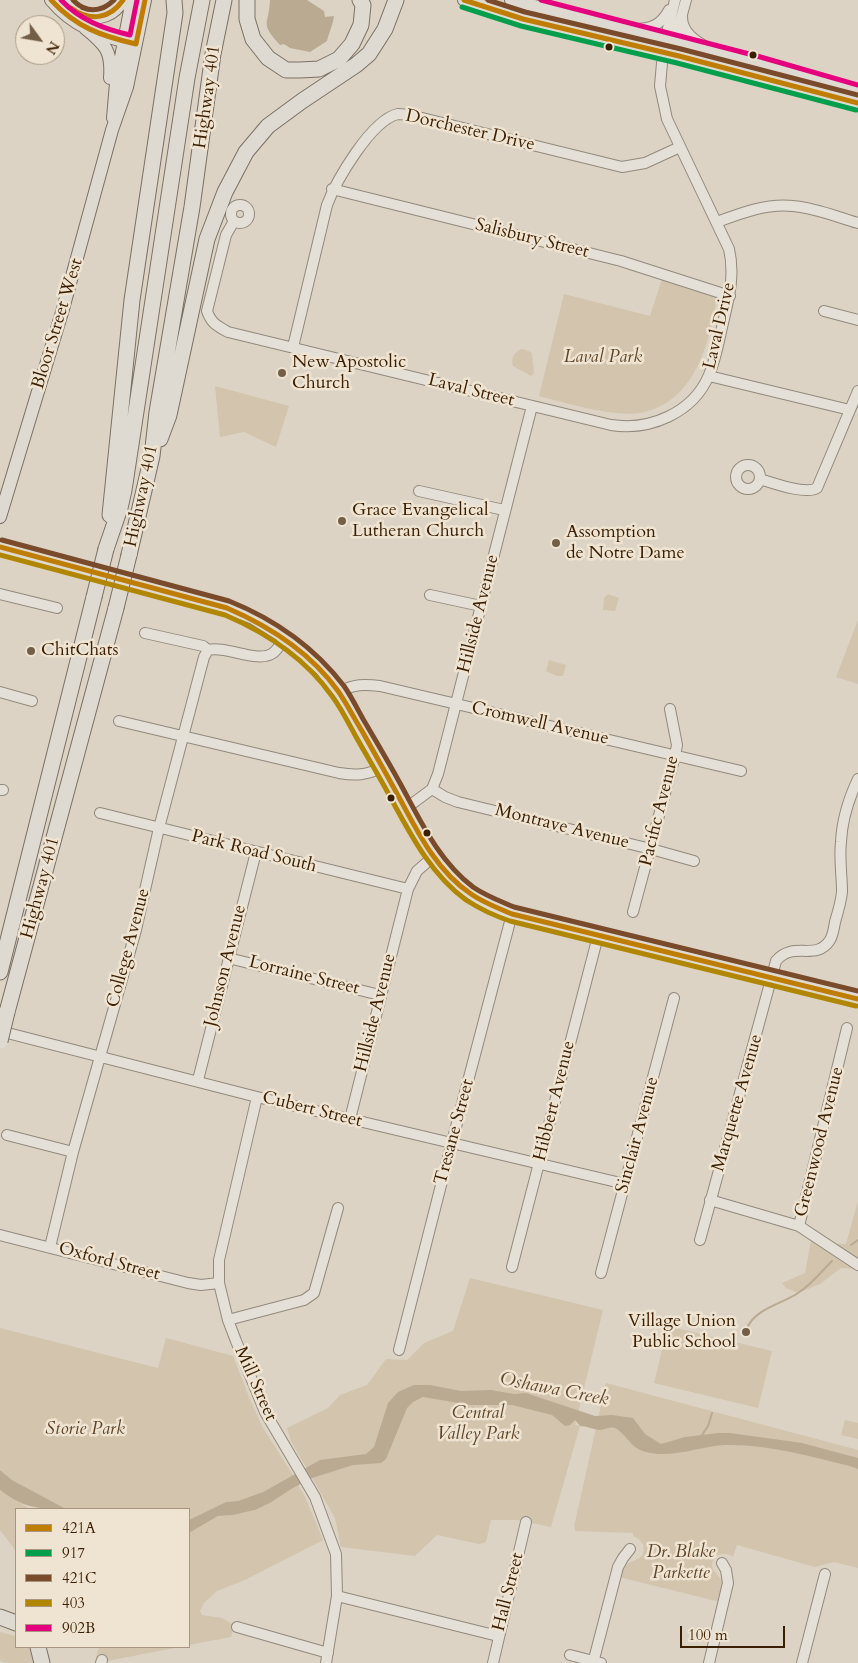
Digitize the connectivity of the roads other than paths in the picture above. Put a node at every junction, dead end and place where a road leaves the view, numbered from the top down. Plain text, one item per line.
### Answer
1 (51, 0) edge
2 (63, 0) edge
3 (122, 0) edge
4 (132, 0) edge
5 (145, 0) edge
6 (174, 0) edge
7 (194, 0) edge
8 (202, 0) edge
9 (224, 0) edge
10 (247, 0) edge
11 (360, 0) edge
12 (396, 0) edge
13 (464, 0) edge
14 (511, 0) edge
15 (674, 0) edge
16 (686, 0) edge
17 (682, 12) junction
18 (77, 14) junction
19 (85, 28) junction
20 (625, 29) junction
21 (131, 39) junction
22 (667, 50) junction
23 (716, 52) junction
24 (188, 78) junction
25 (858, 93) edge
26 (858, 103) edge
27 (110, 136) junction
28 (680, 147) junction
29 (332, 189) junction
30 (234, 221) dead end
31 (717, 222) junction
32 (858, 223) edge
33 (730, 296) junction
34 (824, 311) dead end
35 (858, 320) edge
36 (293, 347) junction
37 (709, 376) junction
38 (858, 391) edge
39 (532, 406) junction
40 (850, 410) junction
41 (152, 456) junction
42 (760, 480) dead end
43 (419, 491) dead end
44 (504, 510) junction
45 (0, 517) edge
46 (0, 547) edge
47 (106, 549) junction
48 (0, 594) edge
49 (430, 595) dead end
50 (481, 606) junction
51 (57, 608) dead end
52 (145, 633) dead end
53 (285, 638) junction
54 (208, 650) junction
55 (0, 692) edge
56 (339, 692) junction
57 (32, 701) dead end
58 (457, 704) junction
59 (670, 709) dead end
60 (118, 721) dead end
61 (183, 737) junction
62 (675, 756) junction
63 (382, 768) junction
64 (740, 771) dead end
65 (858, 779) edge
66 (432, 789) junction
67 (405, 809) junction
68 (100, 814) dead end
69 (159, 828) junction
70 (651, 849) junction
71 (256, 852) junction
72 (433, 857) junction
73 (694, 861) dead end
74 (408, 889) junction
75 (633, 912) dead end
76 (512, 914) junction
77 (598, 936) junction
78 (228, 958) junction
79 (0, 972) edge
80 (380, 995) junction
81 (674, 998) dead end
82 (858, 999) edge
83 (847, 1028) dead end
84 (0, 1031) edge
85 (0, 1040) edge
86 (100, 1057) junction
87 (198, 1080) junction
88 (257, 1097) junction
89 (350, 1119) junction
90 (7, 1135) dead end
91 (452, 1142) junction
92 (74, 1152) junction
93 (539, 1163) junction
94 (625, 1184) junction
95 (710, 1200) junction
96 (338, 1208) dead end
97 (799, 1226) junction
98 (0, 1234) edge
99 (700, 1240) dead end
100 (50, 1247) junction
101 (858, 1266) edge
102 (512, 1267) dead end
103 (601, 1272) dead end
104 (219, 1283) junction
105 (228, 1320) junction
106 (399, 1350) dead end
107 (526, 1522) dead end
108 (630, 1549) dead end
109 (722, 1563) dead end
110 (824, 1574) dead end
111 (337, 1596) junction
112 (0, 1617) edge
113 (15, 1623) edge
114 (237, 1627) dead end
115 (498, 1636) junction
116 (38, 1648) edge
117 (570, 1655) dead end
118 (327, 1658) edge
119 (596, 1662) edge
120 (42, 1663) edge
121 (493, 1663) edge
122 (709, 1663) edge
123 (802, 1663) edge

1 - 19 main road
2 - 18 main road
3 - 18 main road
4 - 21 main road, Bloor Street West
5 - 21 main road, Bloor Street West
6 - 47 highway
7 - 24 highway
8 - 24 highway, Highway 401
9 - 41 highway, Highway 401
10 - 11 highway
12 - 41 highway
13 - 22 main road
14 - 20 main road
15 - 20 street, Laval Drive
15 - 22 street, Laval Drive
16 - 17 street, Laval Drive
17 - 22 street, Laval Drive
17 - 23 street
18 - 21 main road
19 - 21 main road
19 - 27 main road
20 - 22 main road
21 - 27 main road, Bloor Street West
22 - 23 main road
22 - 26 main road
22 - 28 street, Laval Drive
23 - 25 main road
24 - 47 highway, Highway 401
27 - 45 main road, Bloor Street West
28 - 29 street, Dorchester Drive
28 - 31 street, Laval Drive
29 - 33 street, Salisbury Street
29 - 36 street, Dorchester Drive
30 - 36 street, Laval Street
31 - 32 street
31 - 33 street, Laval Drive
33 - 37 street, Laval Drive
34 - 35 street
36 - 39 street, Laval Street
37 - 39 street, Laval Drive
37 - 40 street
38 - 40 street
39 - 44 street, Hillside Avenue
40 - 42 street
41 - 85 highway, Highway 401, bridge
43 - 44 street
44 - 50 street, Hillside Avenue
46 - 53 main road
47 - 79 highway, Highway 401, bridge
48 - 51 street
49 - 50 street
50 - 58 street, Hillside Avenue
52 - 54 street
53 - 54 street
53 - 56 main road
54 - 61 street, College Avenue
55 - 57 street
56 - 58 street, Cromwell Avenue
56 - 63 main road
58 - 62 street, Cromwell Avenue
58 - 66 street, Hillside Avenue
59 - 62 street, Pacific Avenue
60 - 61 street
61 - 63 street
61 - 69 street, College Avenue
62 - 64 street, Cromwell Avenue
62 - 70 street, Pacific Avenue
63 - 67 main road
65 - 95 street, Marquette Avenue
66 - 67 street
66 - 70 street, Montrave Avenue
67 - 72 main road
68 - 69 street, Park Road South
69 - 71 street, Park Road South
69 - 86 street, College Avenue
70 - 73 street, Montrave Avenue
70 - 75 street, Pacific Avenue
71 - 74 street, Park Road South
71 - 78 street, Johnson Avenue
72 - 74 street, Hillside Avenue
72 - 76 main road
74 - 80 street, Hillside Avenue
76 - 77 main road
76 - 91 street, Tresane Street
77 - 82 main road, bridge
77 - 93 street, Hibbert Avenue
78 - 80 street, Lorraine Street
78 - 87 street, Johnson Avenue
80 - 89 street, Hillside Avenue
81 - 94 street, Sinclair Avenue
83 - 97 street, Greenwood Avenue
84 - 86 street, Cubert Street
86 - 87 street, Cubert Street
86 - 92 street, College Avenue
87 - 88 street, Cubert Street
88 - 89 street, Cubert Street
88 - 104 street, Mill Street
89 - 91 street, Cubert Street
90 - 92 street
91 - 93 street, Cubert Street
91 - 106 street, Tresane Street
92 - 100 street, College Avenue
93 - 94 street, Cubert Street
93 - 102 street, Hibbert Avenue
94 - 103 street, Sinclair Avenue
95 - 97 street
95 - 99 street, Marquette Avenue
96 - 105 street
97 - 101 street
98 - 100 street, Oxford Street
100 - 104 street, Oxford Street
104 - 105 street, Mill Street
105 - 111 street, Mill Street
107 - 115 street, Hall Street
108 - 119 street
109 - 122 street
110 - 123 street
111 - 115 street
111 - 118 street, Mill Street
112 - 113 highway
114 - 118 street
115 - 121 street, Hall Street
116 - 120 highway
117 - 119 street

